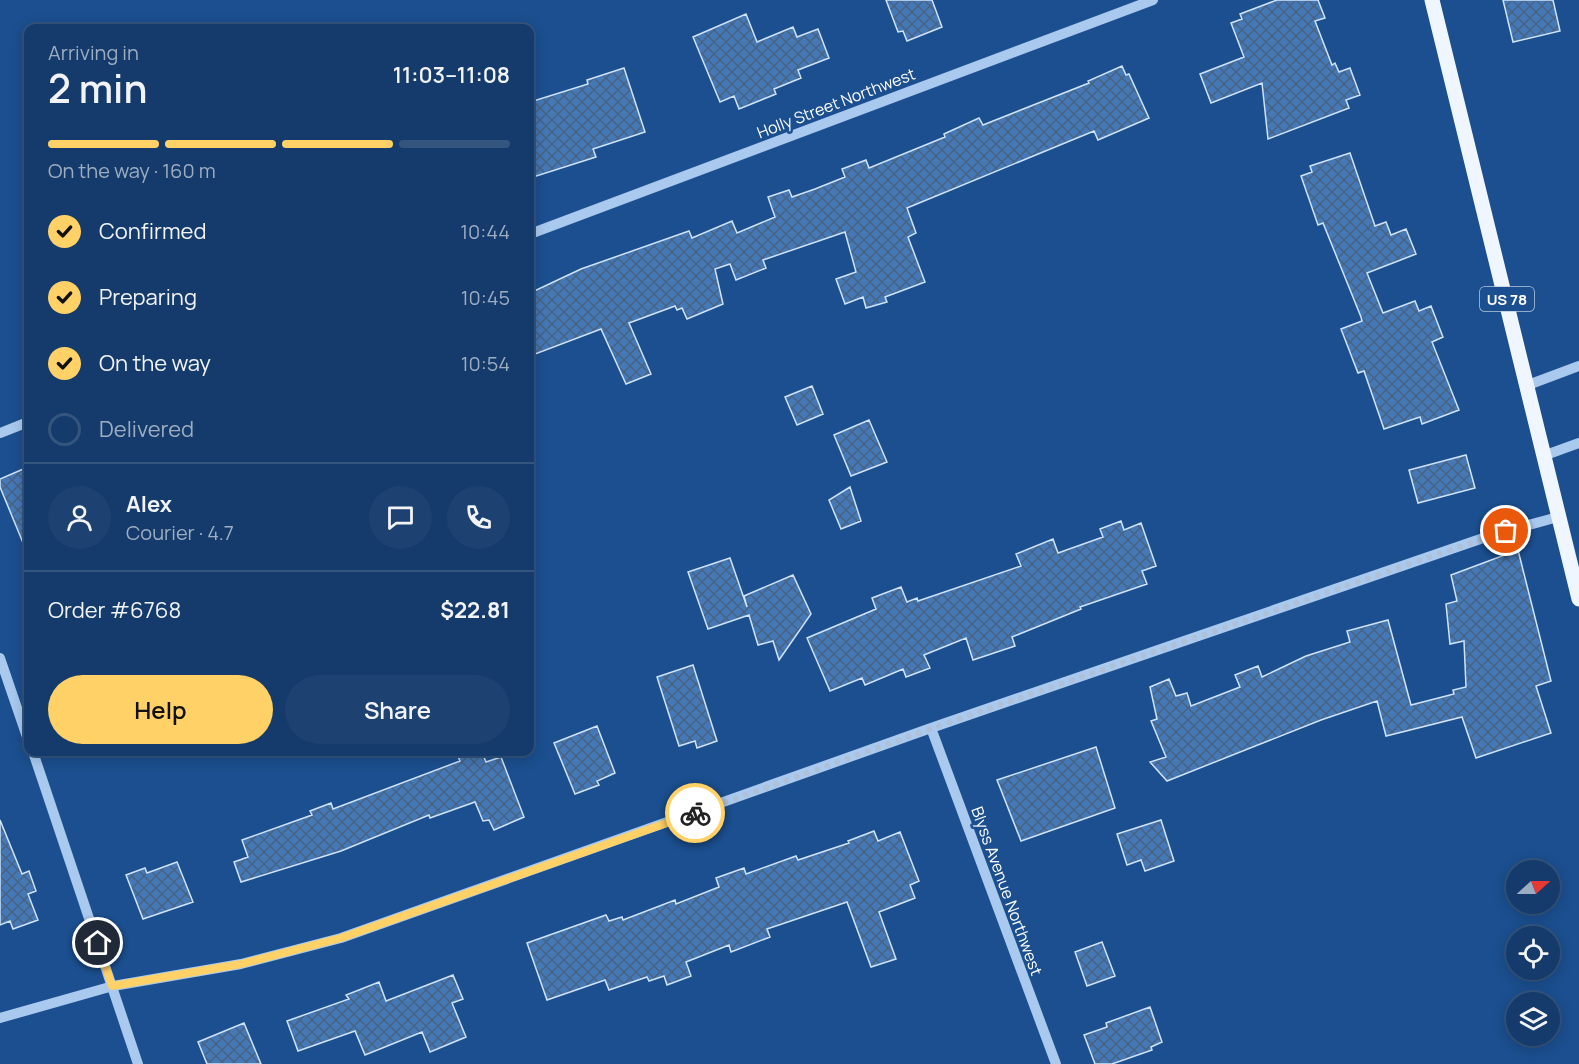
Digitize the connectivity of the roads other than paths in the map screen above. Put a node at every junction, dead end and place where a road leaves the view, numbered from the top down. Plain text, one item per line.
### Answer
1 (1153, 0) edge
2 (1432, 0) edge
3 (534, 232) edge
4 (1579, 366) edge
5 (1528, 385) junction
6 (24, 424) edge
7 (0, 433) edge
8 (1579, 443) edge
9 (1543, 456) junction
10 (1558, 517) junction
11 (1579, 599) edge
12 (0, 658) edge
13 (24, 728) edge
14 (931, 729) junction
15 (34, 756) edge
16 (112, 986) junction
17 (0, 1018) edge
18 (138, 1064) edge
19 (1056, 1064) edge

1 - 3 street, Holly Street Northwest
2 - 5 main road, US 78
4 - 5 street
5 - 9 main road, US 78
6 - 7 street
8 - 9 street
9 - 10 main road, US 78
10 - 11 main road, US 78
10 - 14 street
12 - 13 street
14 - 16 street
14 - 19 street, Blyss Avenue Northwest
15 - 16 street
16 - 17 street
16 - 18 street

